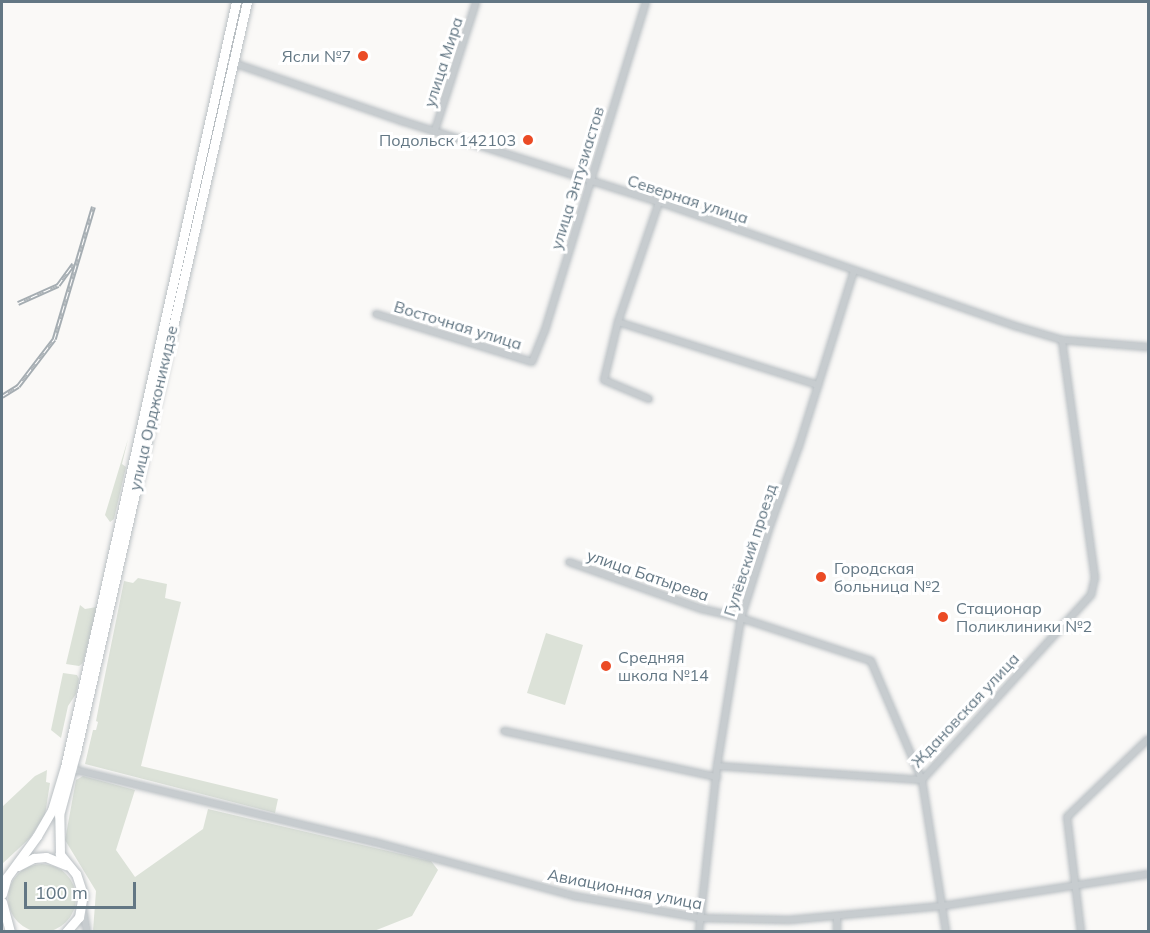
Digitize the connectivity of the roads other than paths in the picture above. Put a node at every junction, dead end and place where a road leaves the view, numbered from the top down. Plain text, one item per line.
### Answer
1 (236, 2) edge
2 (247, 2) edge
3 (476, 2) edge
4 (646, 2) edge
5 (222, 60) junction
6 (233, 63) junction
7 (435, 130) junction
8 (591, 182) junction
9 (659, 202) junction
10 (854, 270) junction
11 (376, 314) dead end
12 (618, 322) junction
13 (1062, 340) junction
14 (1149, 347) edge
15 (532, 362) joint
16 (818, 385) junction
17 (649, 399) dead end
18 (569, 562) dead end
19 (741, 618) junction
20 (504, 731) dead end
21 (1149, 739) edge
22 (717, 766) junction
23 (72, 769) junction
24 (717, 777) junction
25 (922, 780) junction
26 (55, 813) junction
27 (68, 866) junction
28 (13, 869) junction
29 (1149, 874) edge
30 (2, 878) edge
31 (1073, 886) junction
32 (2, 894) edge
33 (2, 902) edge
34 (82, 906) junction
35 (942, 906) junction
36 (4, 915) edge
37 (837, 916) junction
38 (700, 918) junction
39 (9, 932) edge
40 (19, 932) edge
41 (66, 932) edge
42 (87, 932) edge
43 (699, 932) edge
44 (837, 932) edge
45 (946, 932) edge
46 (1081, 932) edge

1 - 5 main road, улица Орджоникидзе
2 - 6 main road, улица Орджоникидзе
3 - 7 street, улица Мира
4 - 8 street, улица Энтузиастов
5 - 6 street, Северная улица
5 - 26 main road, улица Орджоникидзе
6 - 7 street, Северная улица
6 - 23 main road, улица Орджоникидзе
7 - 8 street, Северная улица
8 - 9 street, Северная улица
8 - 15 street, улица Энтузиастов
9 - 10 street, Северная улица
9 - 12 street
10 - 13 street, Северная улица
10 - 16 street, Гулёвский проезд
11 - 15 street, Восточная улица
12 - 16 street
12 - 17 street
13 - 14 street, Северная улица
13 - 25 street, Ждановская улица
16 - 19 street, Гулёвский проезд
18 - 19 street, улица Батырева
19 - 22 street, Гулёвский проезд
19 - 25 street, улица Батырева
20 - 24 street
21 - 31 street
22 - 24 street, Гулёвский проезд
22 - 25 street, Ждановская улица
23 - 26 main road, улица Орджоникидзе
23 - 38 street, Авиационная улица
24 - 38 street, Гулёвский проезд
25 - 35 street, улица Батырева
26 - 27 main road
26 - 28 main road
27 - 28 main road
27 - 34 main road
28 - 30 main road
28 - 32 main road
29 - 31 street, Авиационная улица
31 - 35 street, Авиационная улица
31 - 46 street
33 - 36 main road
34 - 41 main road
34 - 42 street
35 - 37 street, Авиационная улица
35 - 45 street, улица Батырева
36 - 39 main road
36 - 40 main road
37 - 38 street, Авиационная улица
37 - 44 street
38 - 43 street, Гулёвский проезд

